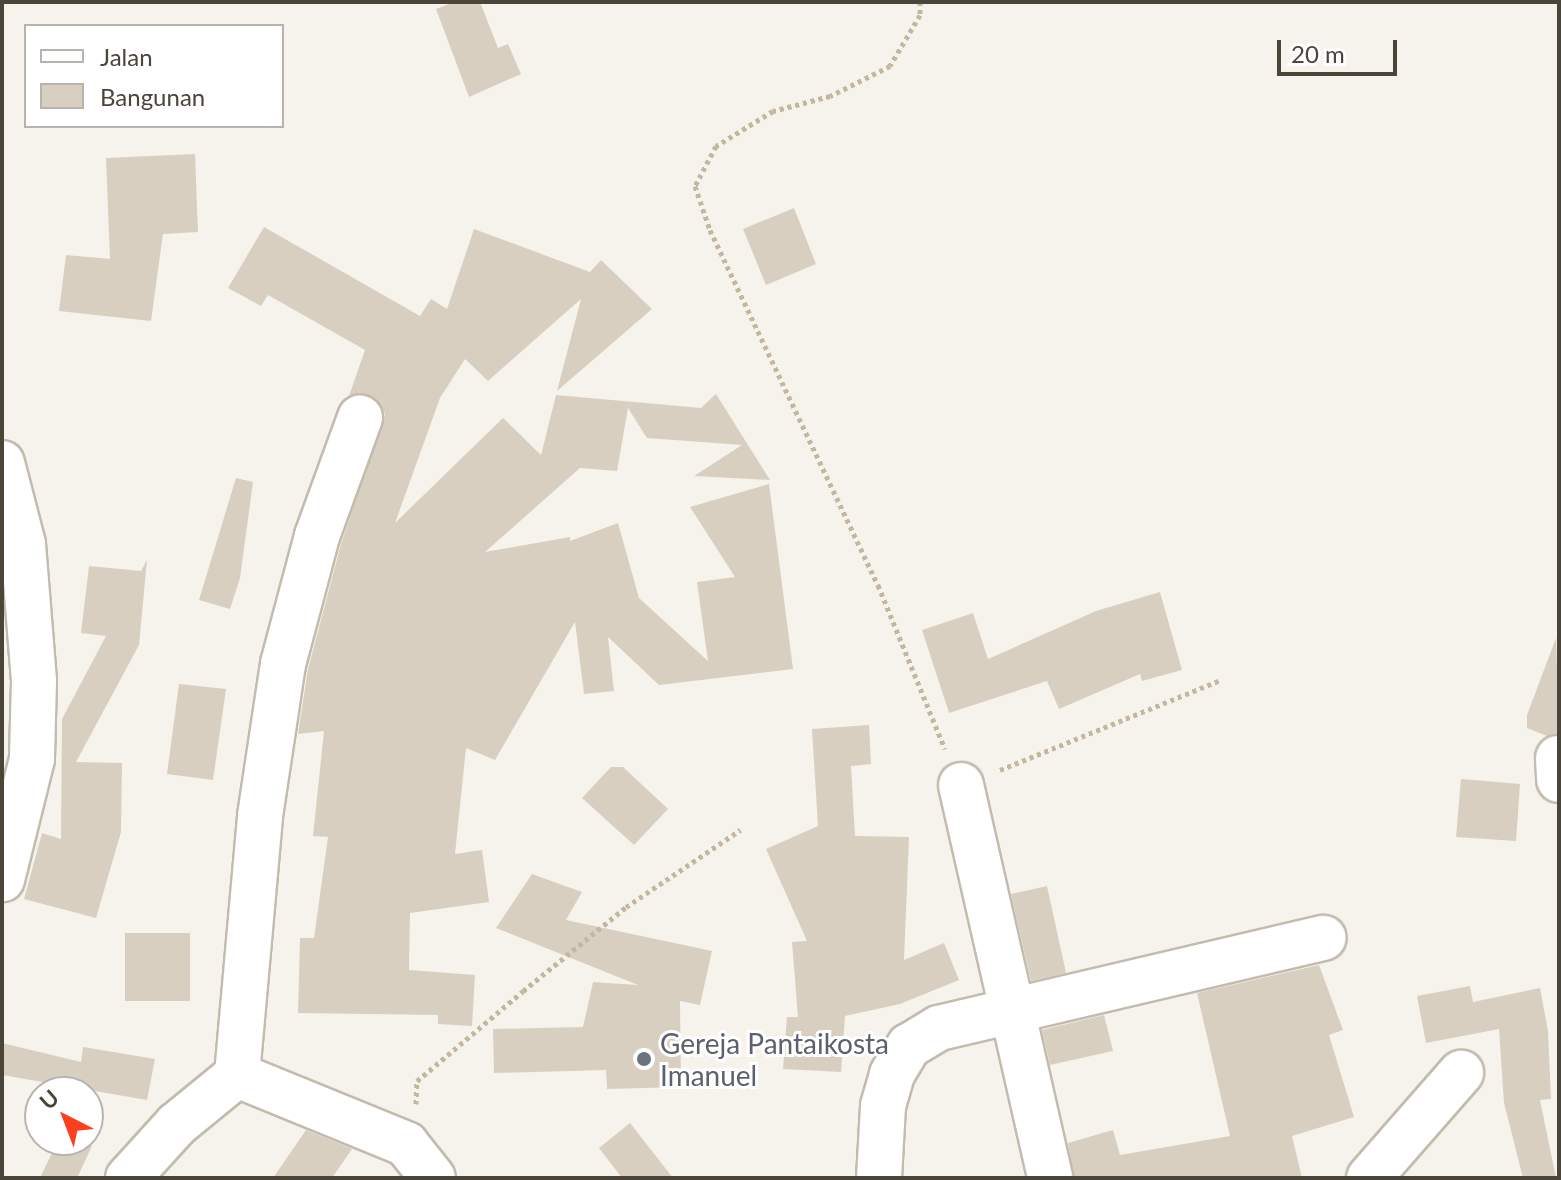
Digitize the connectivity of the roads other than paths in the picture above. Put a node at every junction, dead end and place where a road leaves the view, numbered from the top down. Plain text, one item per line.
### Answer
1 (360, 418) dead end
2 (2, 463) edge
3 (961, 785) road end
4 (2, 879) edge
5 (1324, 938) dead end
6 (1009, 1009) junction
7 (1461, 1073) dead end
8 (237, 1075) junction
9 (424, 1164) edge
10 (128, 1178) edge
11 (879, 1178) edge
12 (1050, 1178) edge
13 (1369, 1178) edge

1 - 8 street
2 - 4 street
3 - 6 street
5 - 6 street
6 - 11 street
6 - 12 street
7 - 13 street
8 - 9 street
8 - 10 street

